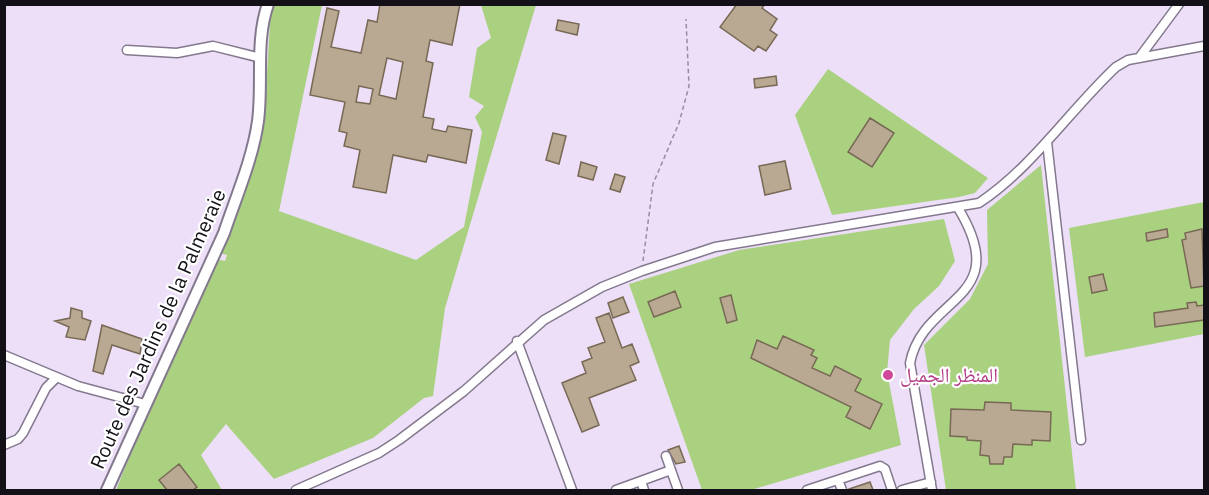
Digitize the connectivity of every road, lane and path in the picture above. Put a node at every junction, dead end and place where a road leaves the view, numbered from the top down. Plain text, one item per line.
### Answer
1 (267, 4) edge
2 (1179, 4) edge
3 (686, 19) dead end
4 (1204, 46) edge
5 (127, 50) dead end
6 (261, 58) junction
7 (1139, 58) junction
8 (1047, 142) junction
9 (958, 208) junction
10 (642, 271) junction
11 (517, 341) junction
12 (4, 355) edge
13 (56, 378) junction
14 (145, 404) junction
15 (1081, 440) dead end
16 (4, 445) edge
17 (666, 456) dead end
18 (671, 471) junction
19 (838, 480) junction
20 (641, 481) junction
21 (932, 486) edge
22 (107, 490) edge
23 (297, 490) edge
24 (572, 490) edge
25 (616, 490) edge
26 (644, 490) edge
27 (678, 490) edge
28 (807, 490) edge
29 (842, 490) edge
30 (892, 490) edge
31 (902, 490) edge

1 - 6 street, Route des Jardins de la Palmeraie
2 - 7 street
3 - 10 path
4 - 7 street
5 - 6 street
6 - 14 street, Route des Jardins de la Palmeraie
7 - 8 street
8 - 9 street
8 - 15 street
9 - 10 street
9 - 21 street
10 - 11 street
11 - 23 street
11 - 24 street
12 - 13 street
13 - 14 street
13 - 16 street
14 - 22 street, Route des Jardins de la Palmeraie
17 - 18 street
18 - 20 street
18 - 27 street
19 - 28 street
19 - 29 street
19 - 30 street
20 - 25 street
20 - 26 street
21 - 31 street

